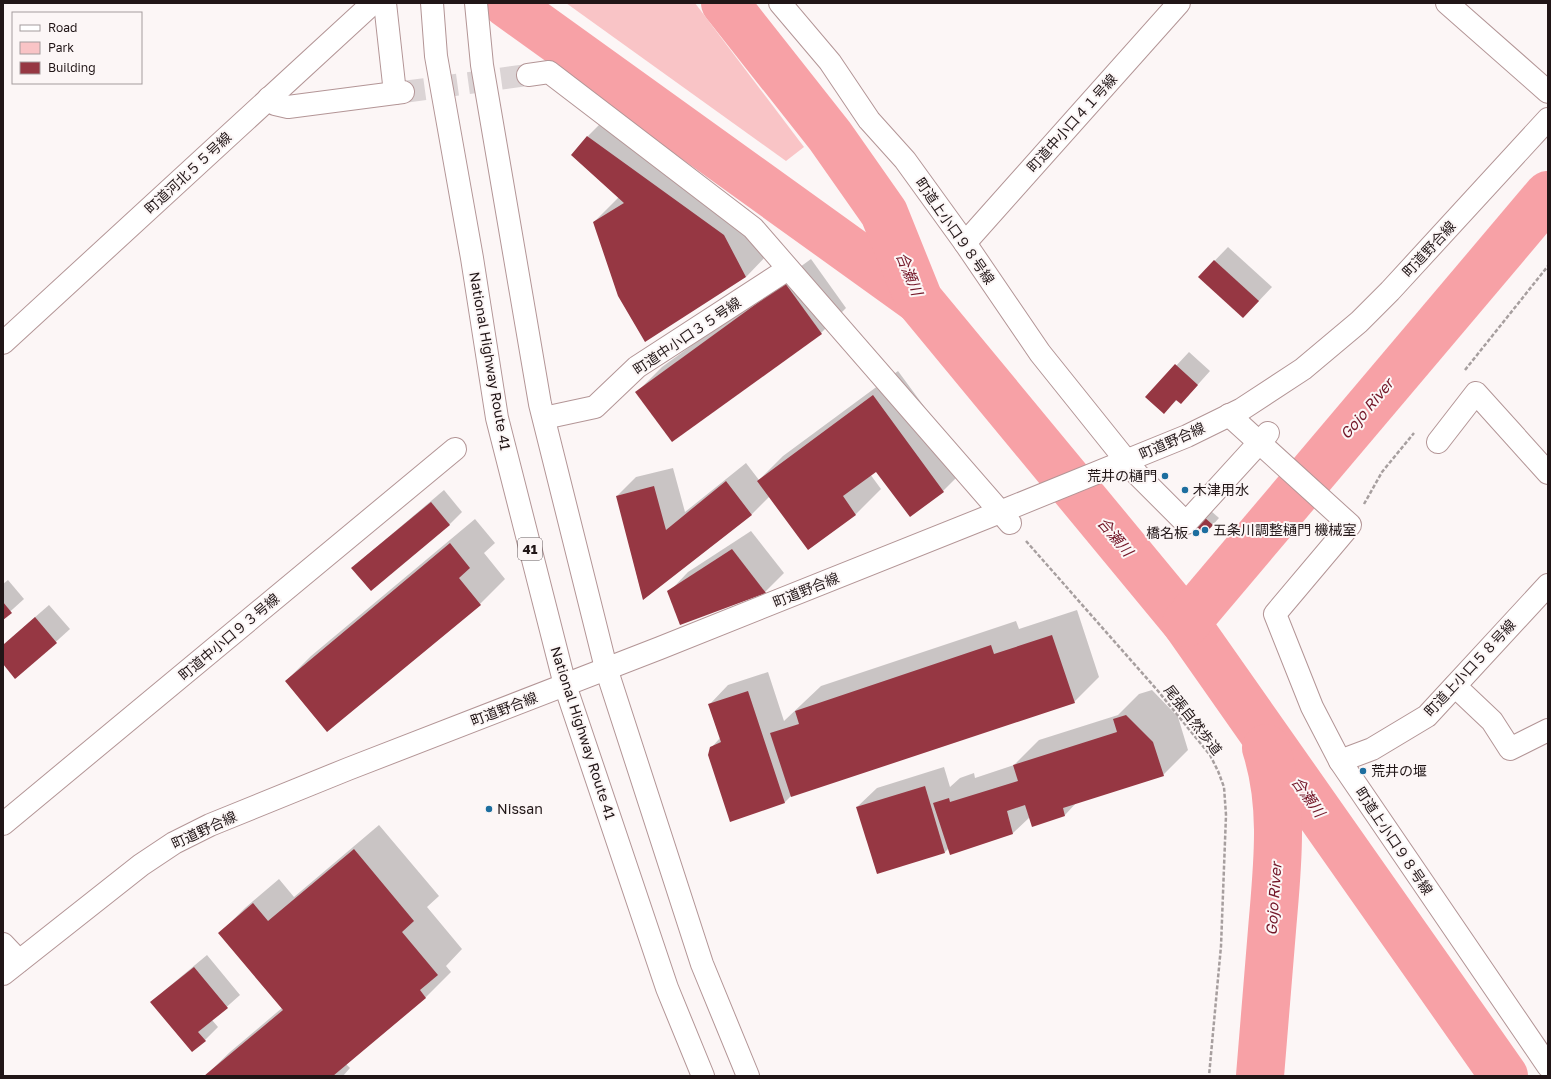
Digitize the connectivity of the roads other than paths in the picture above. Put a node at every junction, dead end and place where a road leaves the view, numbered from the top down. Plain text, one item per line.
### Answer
1 (372, 3) edge
2 (385, 3) edge
3 (432, 3) edge
4 (780, 3) edge
5 (1179, 3) edge
6 (1447, 3) edge
7 (476, 4) edge
8 (528, 75) tunnel mouth
9 (1548, 92) edge
10 (269, 98) junction
11 (1548, 119) edge
12 (965, 243) junction
13 (788, 269) junction
14 (3, 343) edge
15 (1229, 415) junction
16 (544, 418) junction
17 (1265, 441) junction
18 (1438, 442) dead end
19 (455, 449) dead end
20 (1124, 462) junction
21 (1548, 473) edge
22 (1005, 515) junction
23 (1548, 585) edge
24 (606, 668) junction
25 (565, 685) junction
26 (1455, 686) junction
27 (1548, 730) edge
28 (1340, 761) junction
29 (3, 824) edge
30 (3, 944) edge
31 (11, 968) edge
32 (1548, 1066) edge
33 (703, 1076) edge
34 (748, 1076) edge

1 - 10 main road, 町道河北５５号線
2 - 10 main road
3 - 25 main road, National Highway Route 41 / 41
4 - 12 main road, 町道上小口９８号線
5 - 12 main road, 町道中小口４１号線
6 - 9 main road
7 - 16 main road
8 - 13 main road
10 - 14 main road, 町道河北５５号線
11 - 15 main road, 町道野合線
12 - 20 main road, 町道上小口９８号線
13 - 16 main road, 町道中小口３５号線
13 - 22 main road
15 - 17 main road, 町道上小口９８号線
15 - 20 main road, 町道野合線
16 - 24 main road
17 - 20 main road, 町道上小口９８号線
17 - 28 main road, 町道上小口９８号線
18 - 21 main road
19 - 29 main road, 町道中小口９３号線
20 - 22 main road, 町道野合線
22 - 24 main road, 町道野合線
23 - 26 main road, 町道上小口５８号線
24 - 25 main road, 町道野合線
24 - 34 main road
25 - 31 main road, 町道野合線
25 - 33 main road, National Highway Route 41 / 41
26 - 27 main road
26 - 28 main road, 町道上小口５８号線
28 - 32 main road, 町道上小口９８号線
30 - 31 main road

